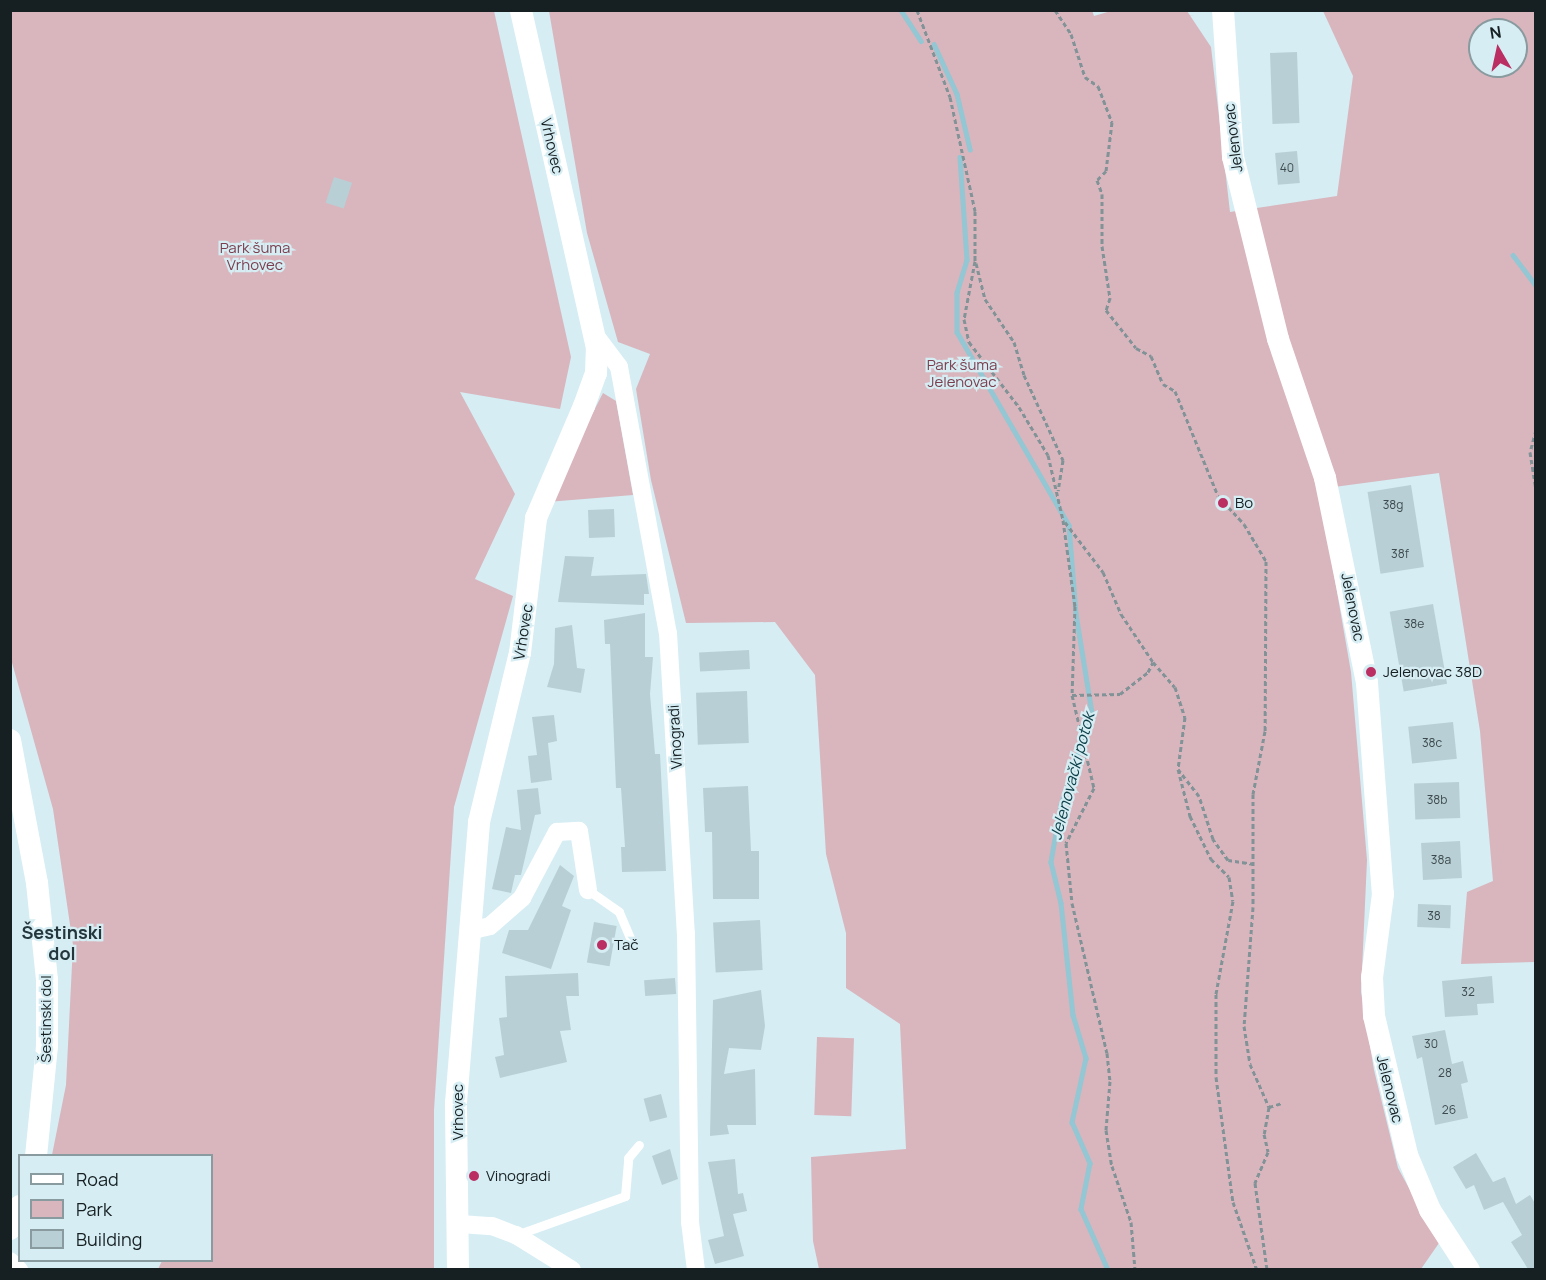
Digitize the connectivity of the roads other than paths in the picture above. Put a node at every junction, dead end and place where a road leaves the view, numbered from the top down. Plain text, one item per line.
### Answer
1 (521, 10) edge
2 (1223, 10) edge
3 (595, 335) junction
4 (593, 382) junction
5 (624, 388) junction
6 (10, 740) edge
7 (14, 766) edge
8 (588, 890) joint
9 (473, 930) junction
10 (631, 940) dead end
11 (639, 1145) dead end
12 (36, 1154) edge
13 (18, 1211) edge
14 (460, 1224) junction
15 (10, 1229) edge
16 (516, 1235) junction
17 (10, 1261) edge
18 (19, 1269) edge
19 (458, 1269) edge
20 (572, 1269) edge
21 (696, 1269) edge
22 (1469, 1269) edge

1 - 3 street, Vrhovec
2 - 22 street, Jelenovac
3 - 4 street, Vrhovec
3 - 5 street, Vinogradi
4 - 5 street
4 - 9 street, Vrhovec
5 - 21 street, Vinogradi
6 - 7 street, Šestinski dol
7 - 12 street, Šestinski dol
8 - 9 street
8 - 10 lane
9 - 14 street, Vrhovec
11 - 16 lane
13 - 15 street
14 - 16 street
14 - 19 street, Vrhovec
16 - 20 street
17 - 18 street

